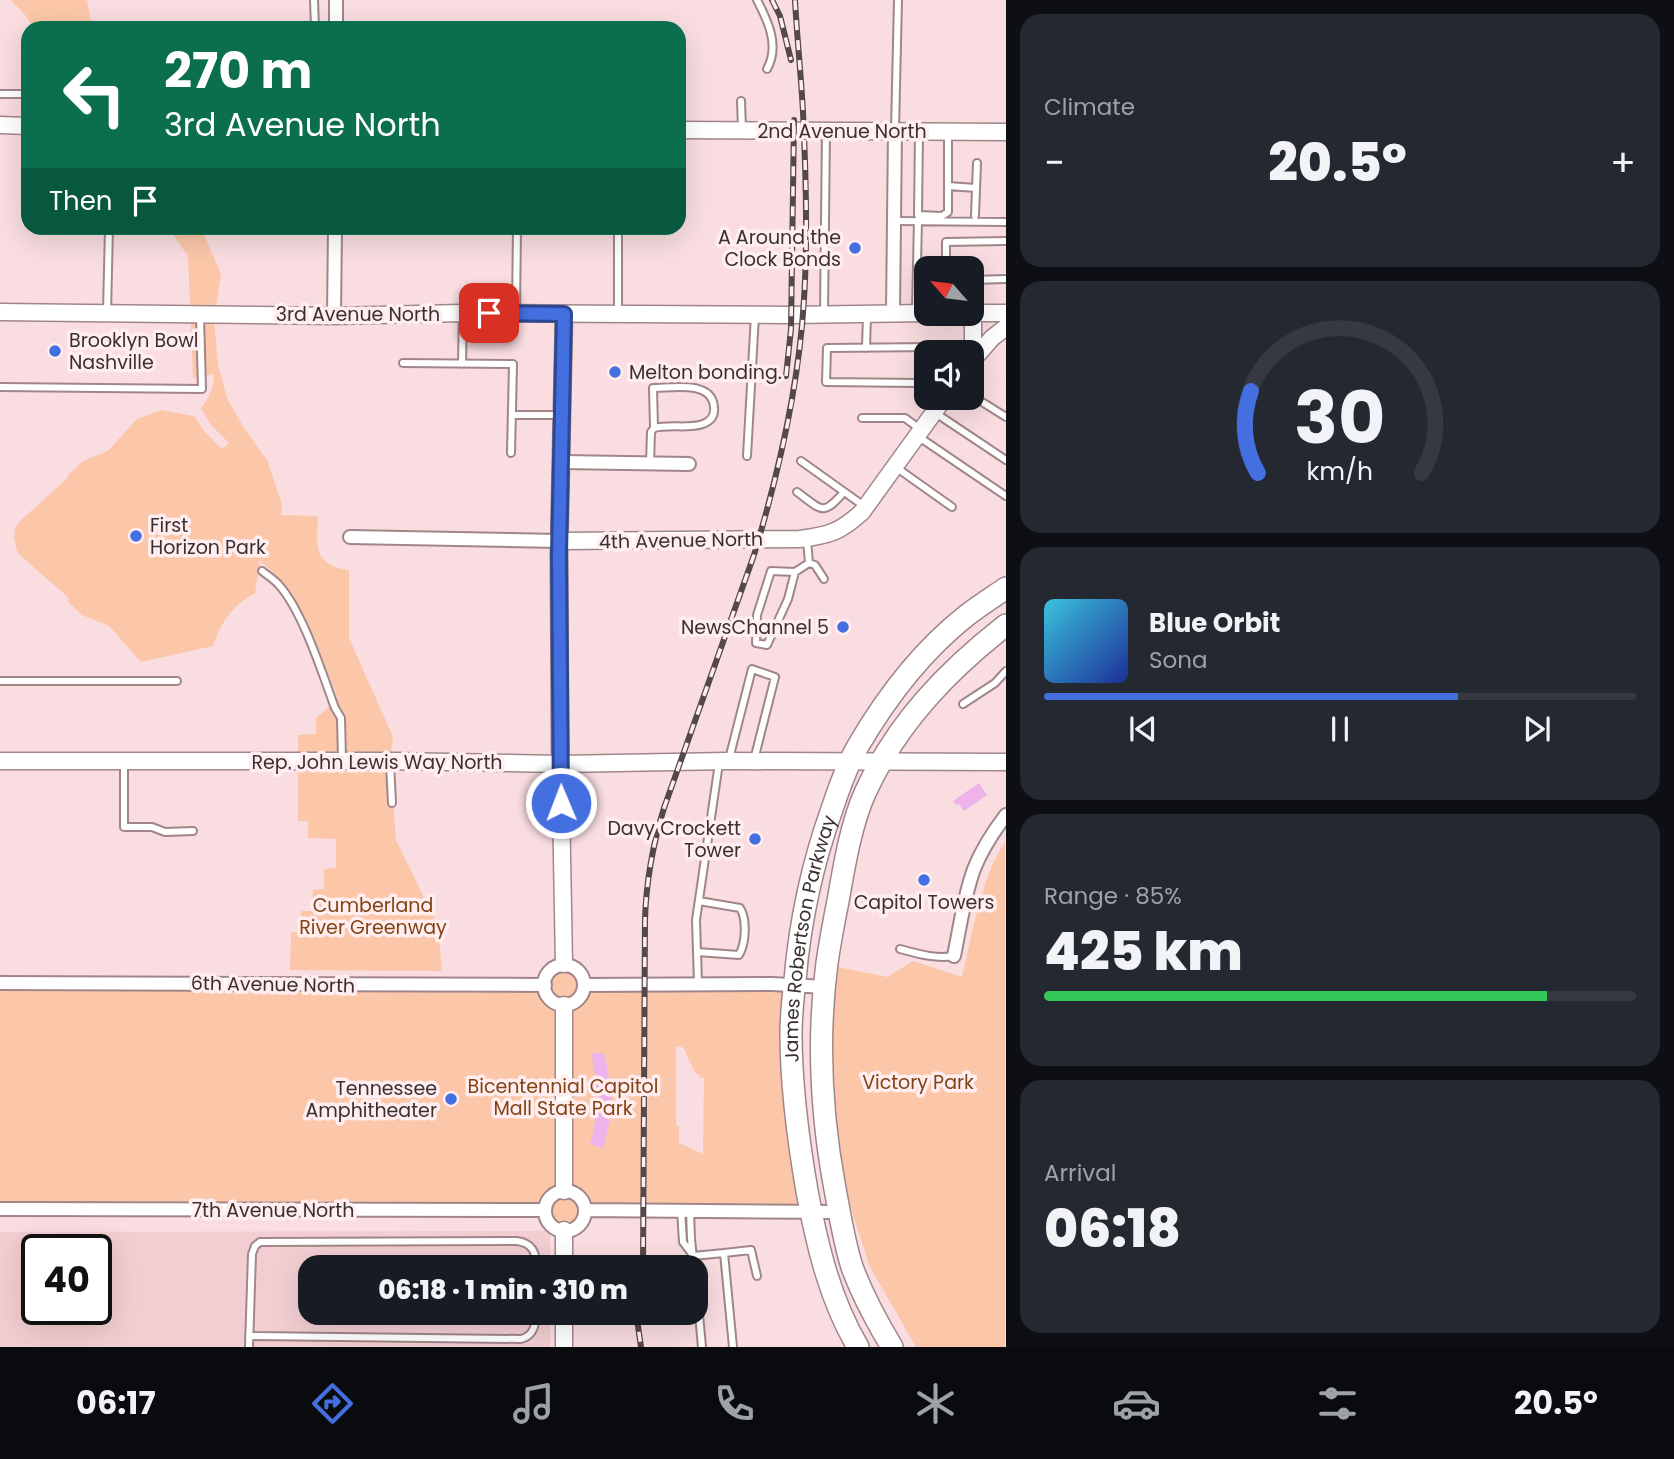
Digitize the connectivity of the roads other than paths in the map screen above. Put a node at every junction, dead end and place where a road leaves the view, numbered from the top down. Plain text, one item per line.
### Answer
1 (314, 0) edge
2 (336, 0) edge
3 (757, 0) edge
4 (898, 0) edge
5 (315, 21) edge
6 (336, 21) edge
7 (767, 69) dead end
8 (0, 94) edge
9 (21, 94) edge
10 (741, 101) dead end
11 (0, 125) edge
12 (21, 125) edge
13 (686, 130) edge
14 (742, 130) junction
15 (895, 130) junction
16 (826, 131) junction
17 (919, 131) junction
18 (948, 131) junction
19 (1006, 132) edge
20 (977, 163) dead end
21 (948, 186) junction
22 (976, 188) junction
23 (975, 216) dead end
24 (918, 218) junction
25 (894, 221) junction
26 (1006, 222) edge
27 (109, 235) edge
28 (335, 235) edge
29 (517, 235) edge
30 (618, 235) edge
31 (1006, 241) edge
32 (919, 256) edge
33 (946, 256) edge
34 (1006, 279) edge
35 (984, 280) edge
36 (0, 312) edge
37 (107, 312) junction
38 (893, 312) junction
39 (463, 313) junction
40 (516, 313) junction
41 (867, 313) junction
42 (914, 313) edge
43 (984, 313) edge
44 (1006, 313) edge
45 (200, 314) junction
46 (564, 314) junction
47 (618, 314) junction
48 (824, 314) junction
49 (755, 315) junction
50 (334, 316) junction
51 (1006, 327) edge
52 (914, 347) edge
53 (984, 347) edge
54 (866, 348) junction
55 (403, 363) dead end
56 (462, 363) junction
57 (914, 383) edge
58 (0, 387) edge
59 (984, 403) edge
60 (934, 412) joint
61 (512, 415) junction
62 (563, 415) junction
63 (1006, 417) edge
64 (862, 418) dead end
65 (654, 428) junction
66 (920, 433) junction
67 (511, 453) dead end
68 (747, 456) dead end
69 (1006, 460) edge
70 (802, 461) dead end
71 (562, 462) junction
72 (650, 464) junction
73 (689, 464) dead end
74 (896, 467) junction
75 (797, 492) dead end
76 (844, 492) junction
77 (1006, 496) edge
78 (866, 507) junction
79 (952, 507) dead end
80 (350, 537) dead end
81 (806, 538) junction
82 (560, 541) junction
83 (809, 563) junction
84 (262, 571) dead end
85 (795, 572) junction
86 (824, 579) dead end
87 (1006, 588) edge
88 (1006, 625) edge
89 (1006, 671) edge
90 (0, 681) edge
91 (177, 681) dead end
92 (963, 704) dead end
93 (0, 761) edge
94 (124, 761) junction
95 (342, 761) junction
96 (390, 761) junction
97 (724, 761) junction
98 (753, 761) junction
99 (881, 761) junction
100 (851, 762) junction
101 (1006, 762) edge
102 (561, 764) junction
103 (392, 803) dead end
104 (1006, 816) edge
105 (193, 831) dead end
106 (699, 901) junction
107 (900, 949) dead end
108 (697, 952) junction
109 (954, 956) joint
110 (564, 964) junction
111 (0, 983) edge
112 (698, 983) junction
113 (794, 984) junction
114 (545, 985) junction
115 (584, 985) junction
116 (825, 987) junction
117 (564, 1005) junction
118 (564, 1191) junction
119 (0, 1209) edge
120 (545, 1210) junction
121 (585, 1210) junction
122 (686, 1210) junction
123 (811, 1212) junction
124 (839, 1212) junction
125 (564, 1230) junction
126 (724, 1253) junction
127 (535, 1255) edge
128 (564, 1255) edge
129 (693, 1255) edge
130 (703, 1255) edge
131 (757, 1276) dead end
132 (535, 1325) edge
133 (564, 1325) edge
134 (700, 1325) edge
135 (249, 1336) junction
136 (249, 1347) edge
137 (564, 1347) edge
138 (702, 1347) edge
139 (733, 1347) edge
140 (858, 1347) edge
141 (892, 1347) edge

1 - 5 lane
2 - 6 street
3 - 7 lane
4 - 15 lane
8 - 9 lane
10 - 14 lane
11 - 12 street
13 - 14 street, 2nd Avenue North
14 - 16 street, 2nd Avenue North
15 - 16 street, 2nd Avenue North
15 - 17 street, 2nd Avenue North
15 - 25 street
16 - 48 lane
17 - 18 street, 2nd Avenue North
17 - 24 lane
18 - 19 street, 2nd Avenue North
18 - 21 lane
20 - 22 lane
21 - 22 lane
21 - 24 lane
22 - 23 lane
24 - 25 lane
24 - 26 lane
24 - 32 lane
25 - 38 street
27 - 37 lane
28 - 50 street
29 - 40 lane
30 - 47 lane
31 - 33 lane
34 - 35 lane
36 - 37 street, 3rd Avenue North
37 - 45 street, 3rd Avenue North
38 - 41 street, 3rd Avenue North
38 - 42 street, 3rd Avenue North
39 - 40 street, 3rd Avenue North
39 - 50 street, 3rd Avenue North
39 - 56 lane
40 - 46 street, 3rd Avenue North
41 - 48 street, 3rd Avenue North
41 - 54 lane
43 - 44 street
45 - 50 street, 3rd Avenue North
45 - 58 lane
46 - 47 street, 3rd Avenue North
46 - 62 street
47 - 49 street, 3rd Avenue North
48 - 49 street, 3rd Avenue North
49 - 68 lane
51 - 53 street
52 - 54 lane
54 - 57 lane
55 - 56 lane
56 - 61 lane
59 - 63 lane
60 - 66 street, 4th Avenue North
60 - 69 lane
61 - 62 lane
61 - 67 lane
62 - 71 street
64 - 66 lane
65 - 65 lane
65 - 72 lane
66 - 74 street, 4th Avenue North
66 - 77 lane
70 - 76 lane
71 - 72 street
71 - 82 street
72 - 73 street
74 - 78 street, 4th Avenue North
74 - 79 lane
75 - 76 lane
76 - 78 lane
78 - 81 street, 4th Avenue North
80 - 82 street, 4th Avenue North
81 - 82 street, 4th Avenue North
81 - 83 lane
82 - 102 street
83 - 85 lane
83 - 86 lane
84 - 95 lane
85 - 85 lane
87 - 100 main road, James Robertson Parkway
88 - 99 main road, James Robertson Parkway
89 - 92 lane
90 - 91 lane
93 - 94 street, Rep. John Lewis Way North
94 - 95 street, Rep. John Lewis Way North
94 - 105 lane
95 - 96 street, Rep. John Lewis Way North
96 - 102 street, Rep. John Lewis Way North
96 - 103 lane
97 - 98 street, Rep. John Lewis Way North
97 - 98 lane
97 - 102 street, Rep. John Lewis Way North
97 - 106 lane
98 - 100 street, Rep. John Lewis Way North
99 - 100 street, Rep. John Lewis Way North
99 - 101 street, Rep. John Lewis Way North
99 - 116 main road, James Robertson Parkway
100 - 113 main road, James Robertson Parkway
102 - 110 street
104 - 109 street
106 - 108 lane
106 - 108 lane
107 - 109 lane
108 - 112 lane
110 - 114 street
110 - 115 street
111 - 114 street, 6th Avenue North
112 - 113 street
112 - 115 street
113 - 116 street
113 - 123 main road, James Robertson Parkway
114 - 117 street
115 - 117 street
116 - 124 main road, James Robertson Parkway
117 - 118 street
118 - 120 street
118 - 121 street
119 - 120 street, 7th Avenue North
120 - 125 street
121 - 122 street
121 - 125 street
122 - 123 street
122 - 129 lane
123 - 124 street
123 - 140 main road, James Robertson Parkway
124 - 141 main road, James Robertson Parkway
125 - 128 street
126 - 130 lane
126 - 131 lane
126 - 139 lane
127 - 135 lane
132 - 135 lane
133 - 137 street
134 - 138 lane
135 - 136 lane

